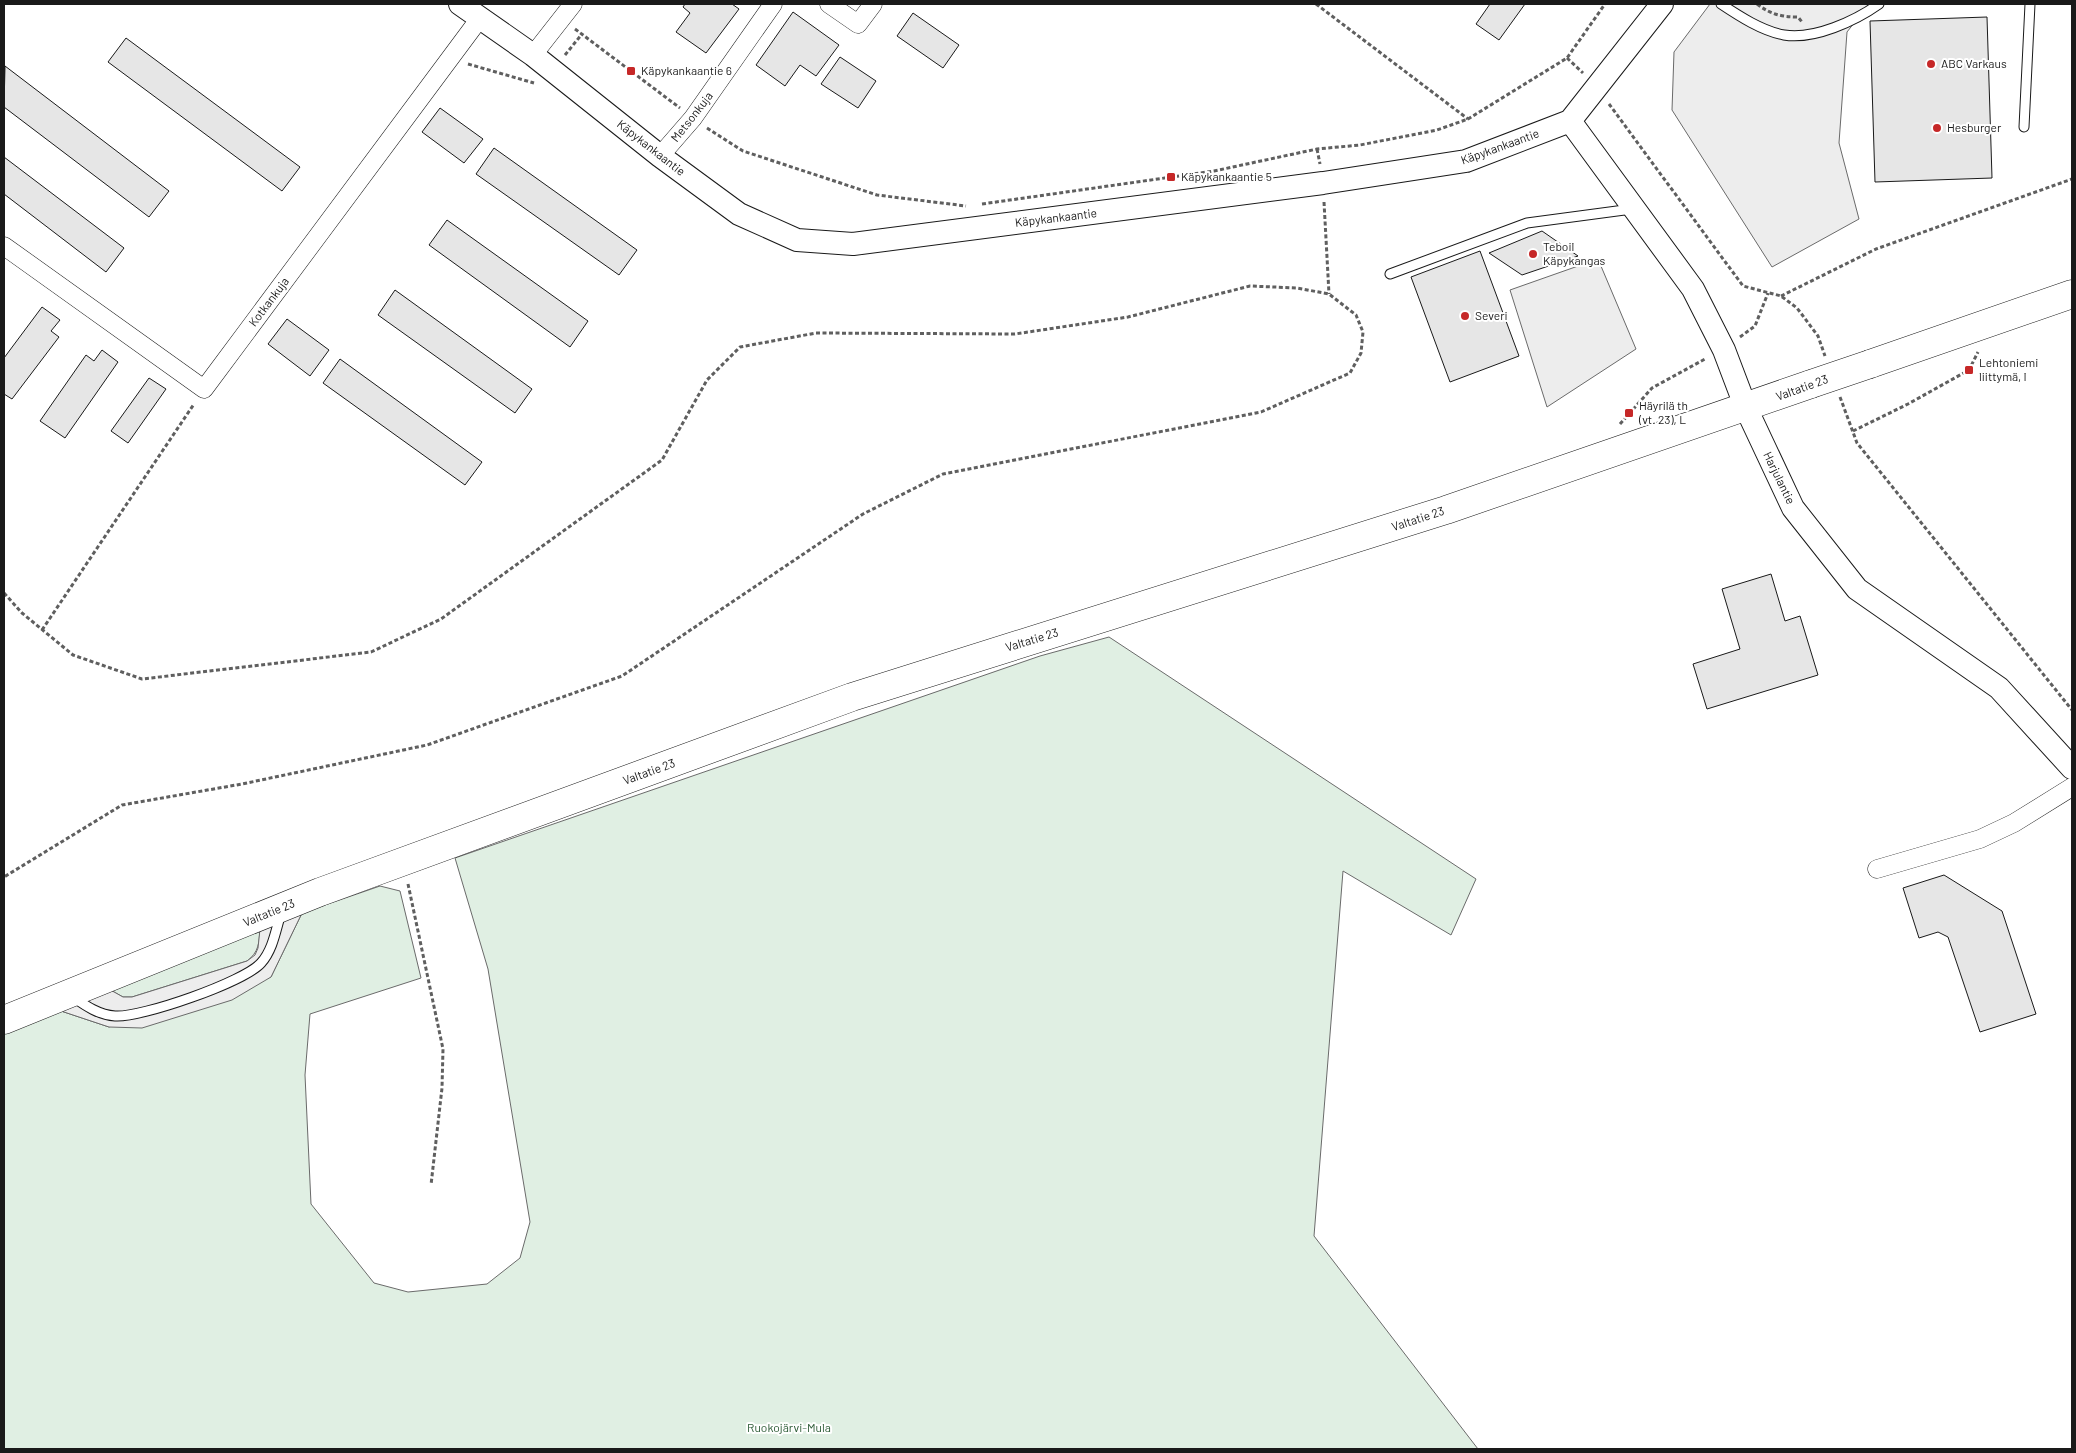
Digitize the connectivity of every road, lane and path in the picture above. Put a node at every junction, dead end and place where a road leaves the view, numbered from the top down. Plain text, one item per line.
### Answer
1 (460, 4) edge
2 (573, 4) edge
3 (773, 4) edge
4 (829, 4) edge
5 (873, 4) edge
6 (1316, 4) edge
7 (1606, 4) edge
8 (1662, 4) edge
9 (1721, 4) edge
10 (1756, 4) edge
11 (1879, 4) edge
12 (2030, 4) edge
13 (480, 18) junction
14 (562, 20) junction
15 (582, 34) junction
16 (1809, 34) junction
17 (534, 55) junction
18 (450, 59) junction
19 (553, 71) junction
20 (693, 118) junction
21 (1468, 119) junction
22 (1570, 121) junction
23 (2024, 127) dead end
24 (1317, 149) junction
25 (660, 156) junction
26 (2072, 179) edge
27 (1324, 183) junction
28 (1635, 209) junction
29 (4, 246) edge
30 (1390, 274) dead end
31 (1768, 293) dead end
32 (1329, 294) junction
33 (2072, 294) edge
34 (1781, 296) dead end
35 (1992, 322) junction
36 (1724, 350) junction
37 (204, 389) junction
38 (1746, 408) junction
39 (1619, 426) dead end
40 (1853, 431) dead end
41 (4, 593) edge
42 (42, 630) junction
43 (2072, 768) edge
44 (2072, 787) edge
45 (404, 862) junction
46 (1877, 869) dead end
47 (4, 876) edge
48 (282, 908) junction
49 (67, 993) junction
50 (4, 1020) edge
51 (431, 1185) dead end

1 - 13 street, Käpykankaantie
2 - 14 street
3 - 20 street, Metsonkuja
4 - 5 street
6 - 21 path
7 - 21 path
8 - 22 street
9 - 16 lane
10 - 16 path
11 - 16 lane
12 - 23 lane
13 - 17 street, Käpykankaantie
13 - 18 street, Kotkankuja
14 - 15 path
14 - 17 street
15 - 19 path
15 - 20 path
17 - 19 street, Käpykankaantie
18 - 19 path
18 - 37 street, Kotkankuja
19 - 25 street, Käpykankaantie
20 - 24 path
20 - 25 street, Metsonkuja
21 - 24 path
22 - 27 street, Käpykankaantie
22 - 28 street, Harjulantie
24 - 27 path
25 - 27 street, Käpykankaantie
26 - 34 path
27 - 32 path
28 - 30 lane
28 - 36 street, Harjulantie
29 - 37 street
31 - 36 path
32 - 42 path
32 - 47 path
33 - 35 highway, Valtatie 23
35 - 38 highway, Valtatie 23, bridge
35 - 40 path
36 - 38 street, Harjulantie
36 - 39 path
37 - 42 path
38 - 43 street, Harjulantie
38 - 45 highway, Valtatie 23
41 - 42 path
44 - 46 street
45 - 48 highway, Valtatie 23
45 - 51 path
48 - 49 highway, Valtatie 23
48 - 49 lane
49 - 50 highway, Valtatie 23

